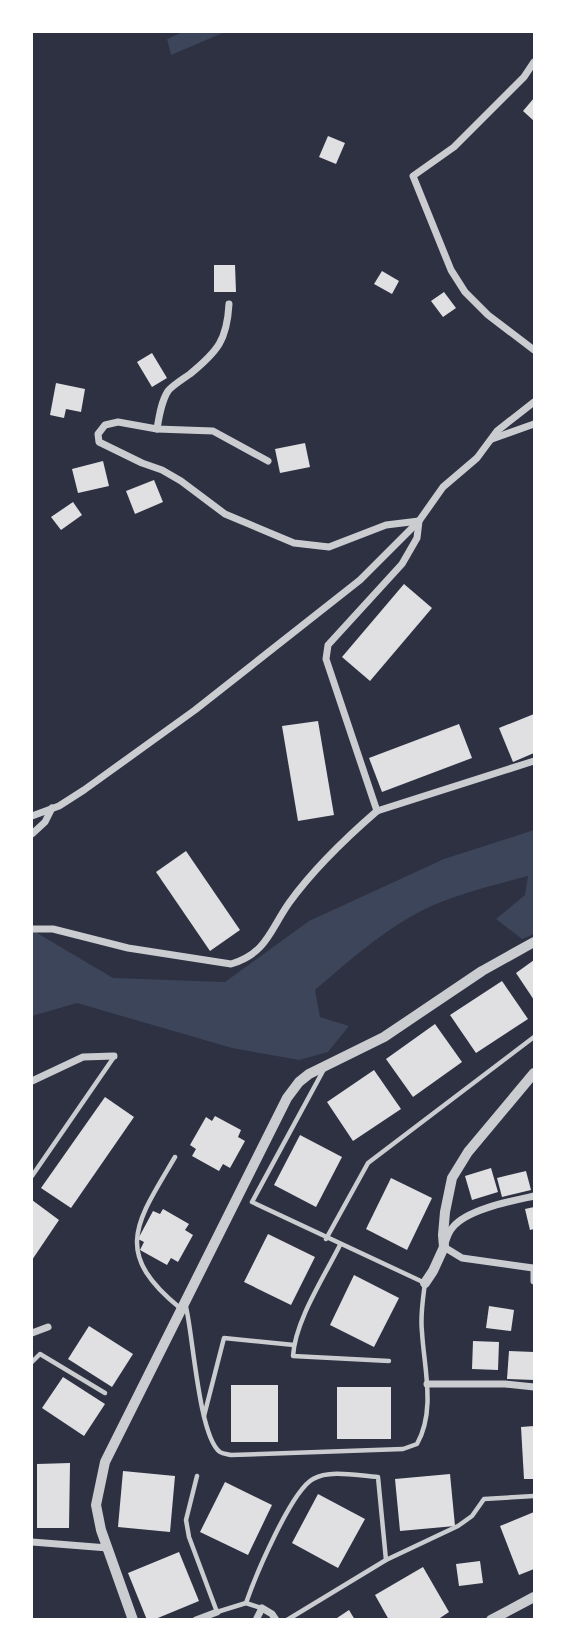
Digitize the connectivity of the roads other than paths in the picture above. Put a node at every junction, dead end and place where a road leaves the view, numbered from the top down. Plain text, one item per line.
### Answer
1 (534, 62) edge
2 (229, 304) dead end
3 (534, 350) edge
4 (534, 402) edge
5 (534, 425) edge
6 (157, 429) junction
7 (491, 439) junction
8 (268, 461) dead end
9 (419, 521) junction
10 (534, 761) edge
11 (52, 808) junction
12 (377, 811) junction
13 (32, 816) edge
14 (32, 834) edge
15 (32, 929) edge
16 (534, 942) edge
17 (534, 1037) edge
18 (114, 1056) joint
19 (325, 1067) junction
20 (534, 1073) edge
21 (32, 1081) edge
22 (175, 1157) dead end
23 (32, 1176) edge
24 (534, 1196) edge
25 (326, 1238) junction
26 (340, 1245) junction
27 (444, 1247) junction
28 (534, 1268) edge
29 (534, 1281) edge
30 (425, 1283) junction
31 (182, 1305) junction
32 (48, 1327) dead end
33 (32, 1333) edge
34 (294, 1345) junction
35 (389, 1361) dead end
36 (32, 1362) edge
37 (427, 1384) junction
38 (534, 1387) edge
39 (105, 1393) dead end
40 (204, 1417) junction
41 (197, 1476) dead end
42 (534, 1496) edge
43 (32, 1542) edge
44 (107, 1548) junction
45 (386, 1560) junction
46 (534, 1597) edge
47 (246, 1603) junction
48 (262, 1608) junction
49 (217, 1612) junction
50 (133, 1619) edge
51 (196, 1619) edge
52 (256, 1619) edge
53 (276, 1619) edge
54 (287, 1619) edge
55 (491, 1619) edge

1 - 3 street
2 - 6 street
4 - 7 street
5 - 7 street
6 - 8 street
6 - 9 street
7 - 9 street
9 - 11 street
9 - 12 street
10 - 12 street
11 - 13 street
11 - 14 street
12 - 15 street
16 - 19 street
17 - 25 lane
18 - 21 street
18 - 23 lane
19 - 25 lane
19 - 31 street
20 - 27 street
22 - 31 lane
24 - 27 street
25 - 26 lane
26 - 30 lane
26 - 34 lane
27 - 28 street
27 - 30 street
28 - 29 street
30 - 37 lane
31 - 40 lane
31 - 44 street
32 - 33 street
34 - 35 lane
34 - 40 lane
36 - 39 lane
37 - 38 street
37 - 40 lane
41 - 49 lane
42 - 45 lane
43 - 44 street
44 - 50 street
45 - 47 lane
45 - 54 lane
46 - 55 street
47 - 48 lane
47 - 49 lane
48 - 52 street
48 - 53 street
49 - 51 street

